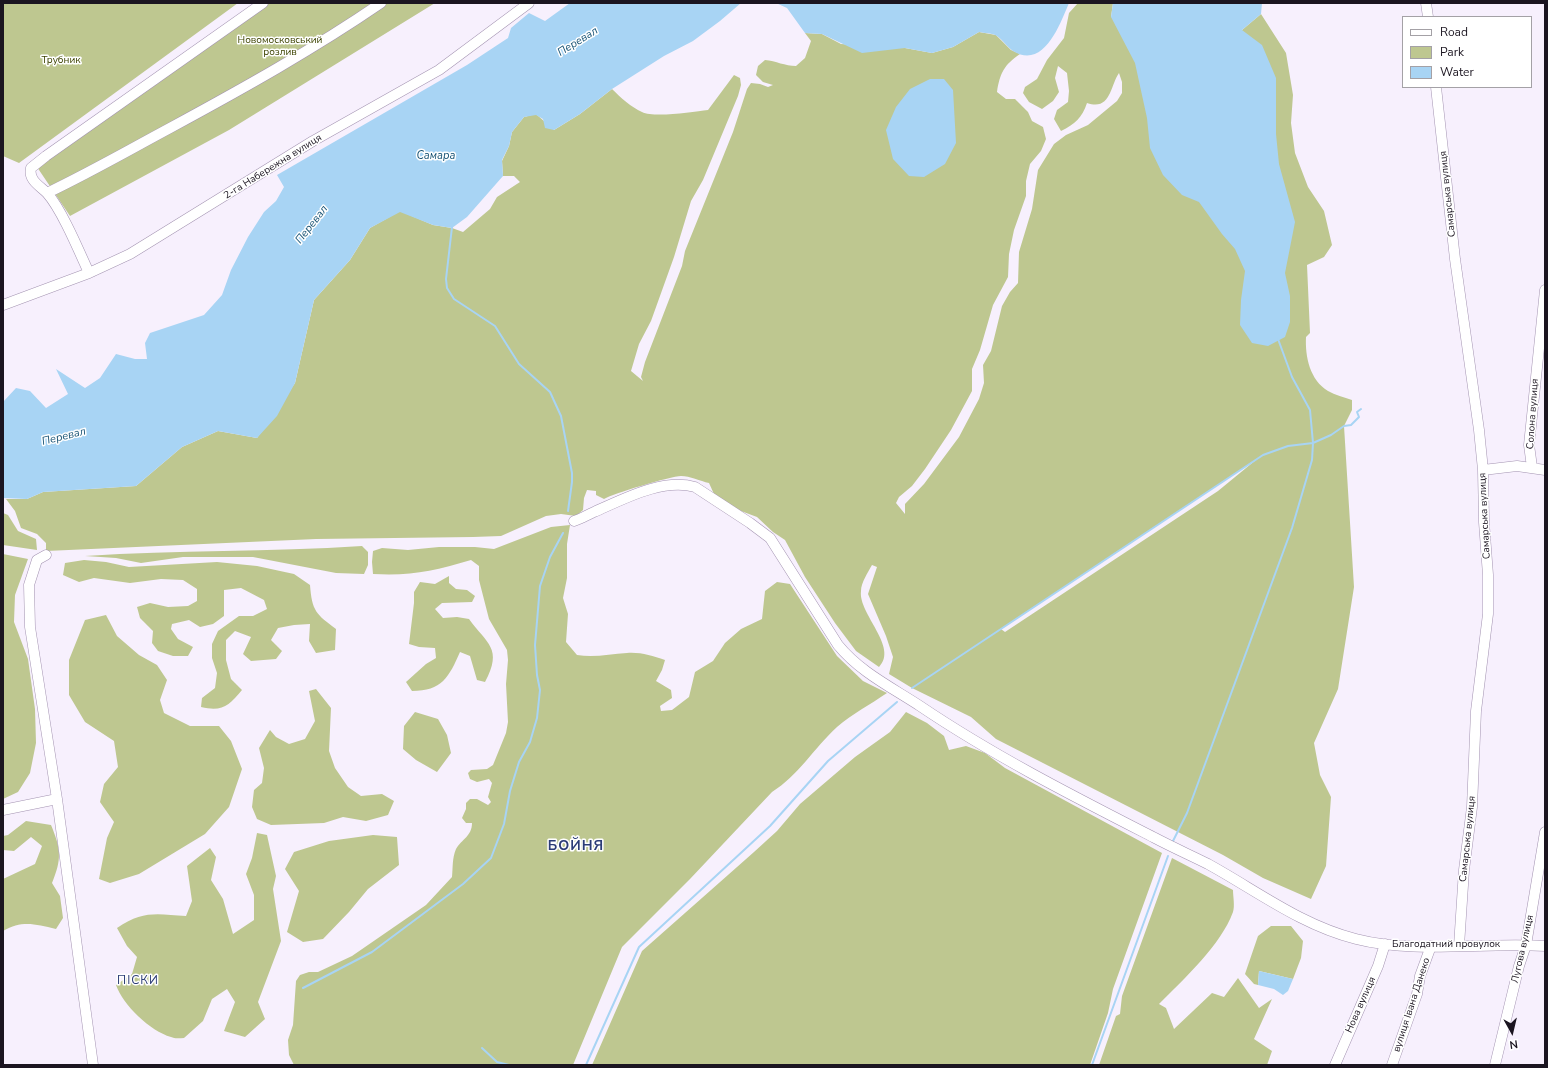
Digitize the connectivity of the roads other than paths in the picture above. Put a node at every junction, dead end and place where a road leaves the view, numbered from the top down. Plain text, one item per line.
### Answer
1 (263, 3) edge
2 (381, 3) edge
3 (529, 3) edge
4 (1426, 3) edge
5 (1428, 16) edge
6 (1436, 88) edge
7 (47, 193) junction
8 (90, 273) junction
9 (1545, 290) edge
10 (3, 305) edge
11 (1532, 467) junction
12 (1483, 470) junction
13 (1545, 470) edge
14 (574, 521) dead end
15 (46, 555) dead end
16 (57, 799) junction
17 (3, 810) edge
18 (1545, 832) edge
19 (1385, 944) junction
20 (1526, 945) junction
21 (1432, 946) junction
22 (1460, 946) junction
23 (1545, 946) edge
24 (93, 1065) edge
25 (1335, 1065) edge
26 (1392, 1065) edge
27 (1495, 1065) edge

1 - 7 street
2 - 7 street
3 - 8 street, 2-га Набережна вулиця
4 - 5 street
6 - 12 street, Самарська вулиця
7 - 8 street
8 - 10 street, 2-га Набережна вулиця
9 - 11 street, Солона вулиця
11 - 12 street
11 - 13 street
12 - 22 street, Самарська вулиця
14 - 19 street, Благодатний провулок
15 - 16 street
16 - 17 street
16 - 24 street
18 - 20 street, Лугова вулиця
19 - 21 street, Благодатний провулок
19 - 25 street, Нова вулиця
20 - 22 street, Благодатний провулок
20 - 23 street, Благодатний провулок
20 - 27 street, Лугова вулиця
21 - 22 street, Благодатний провулок
21 - 26 street, вулиця Івана Данеко

